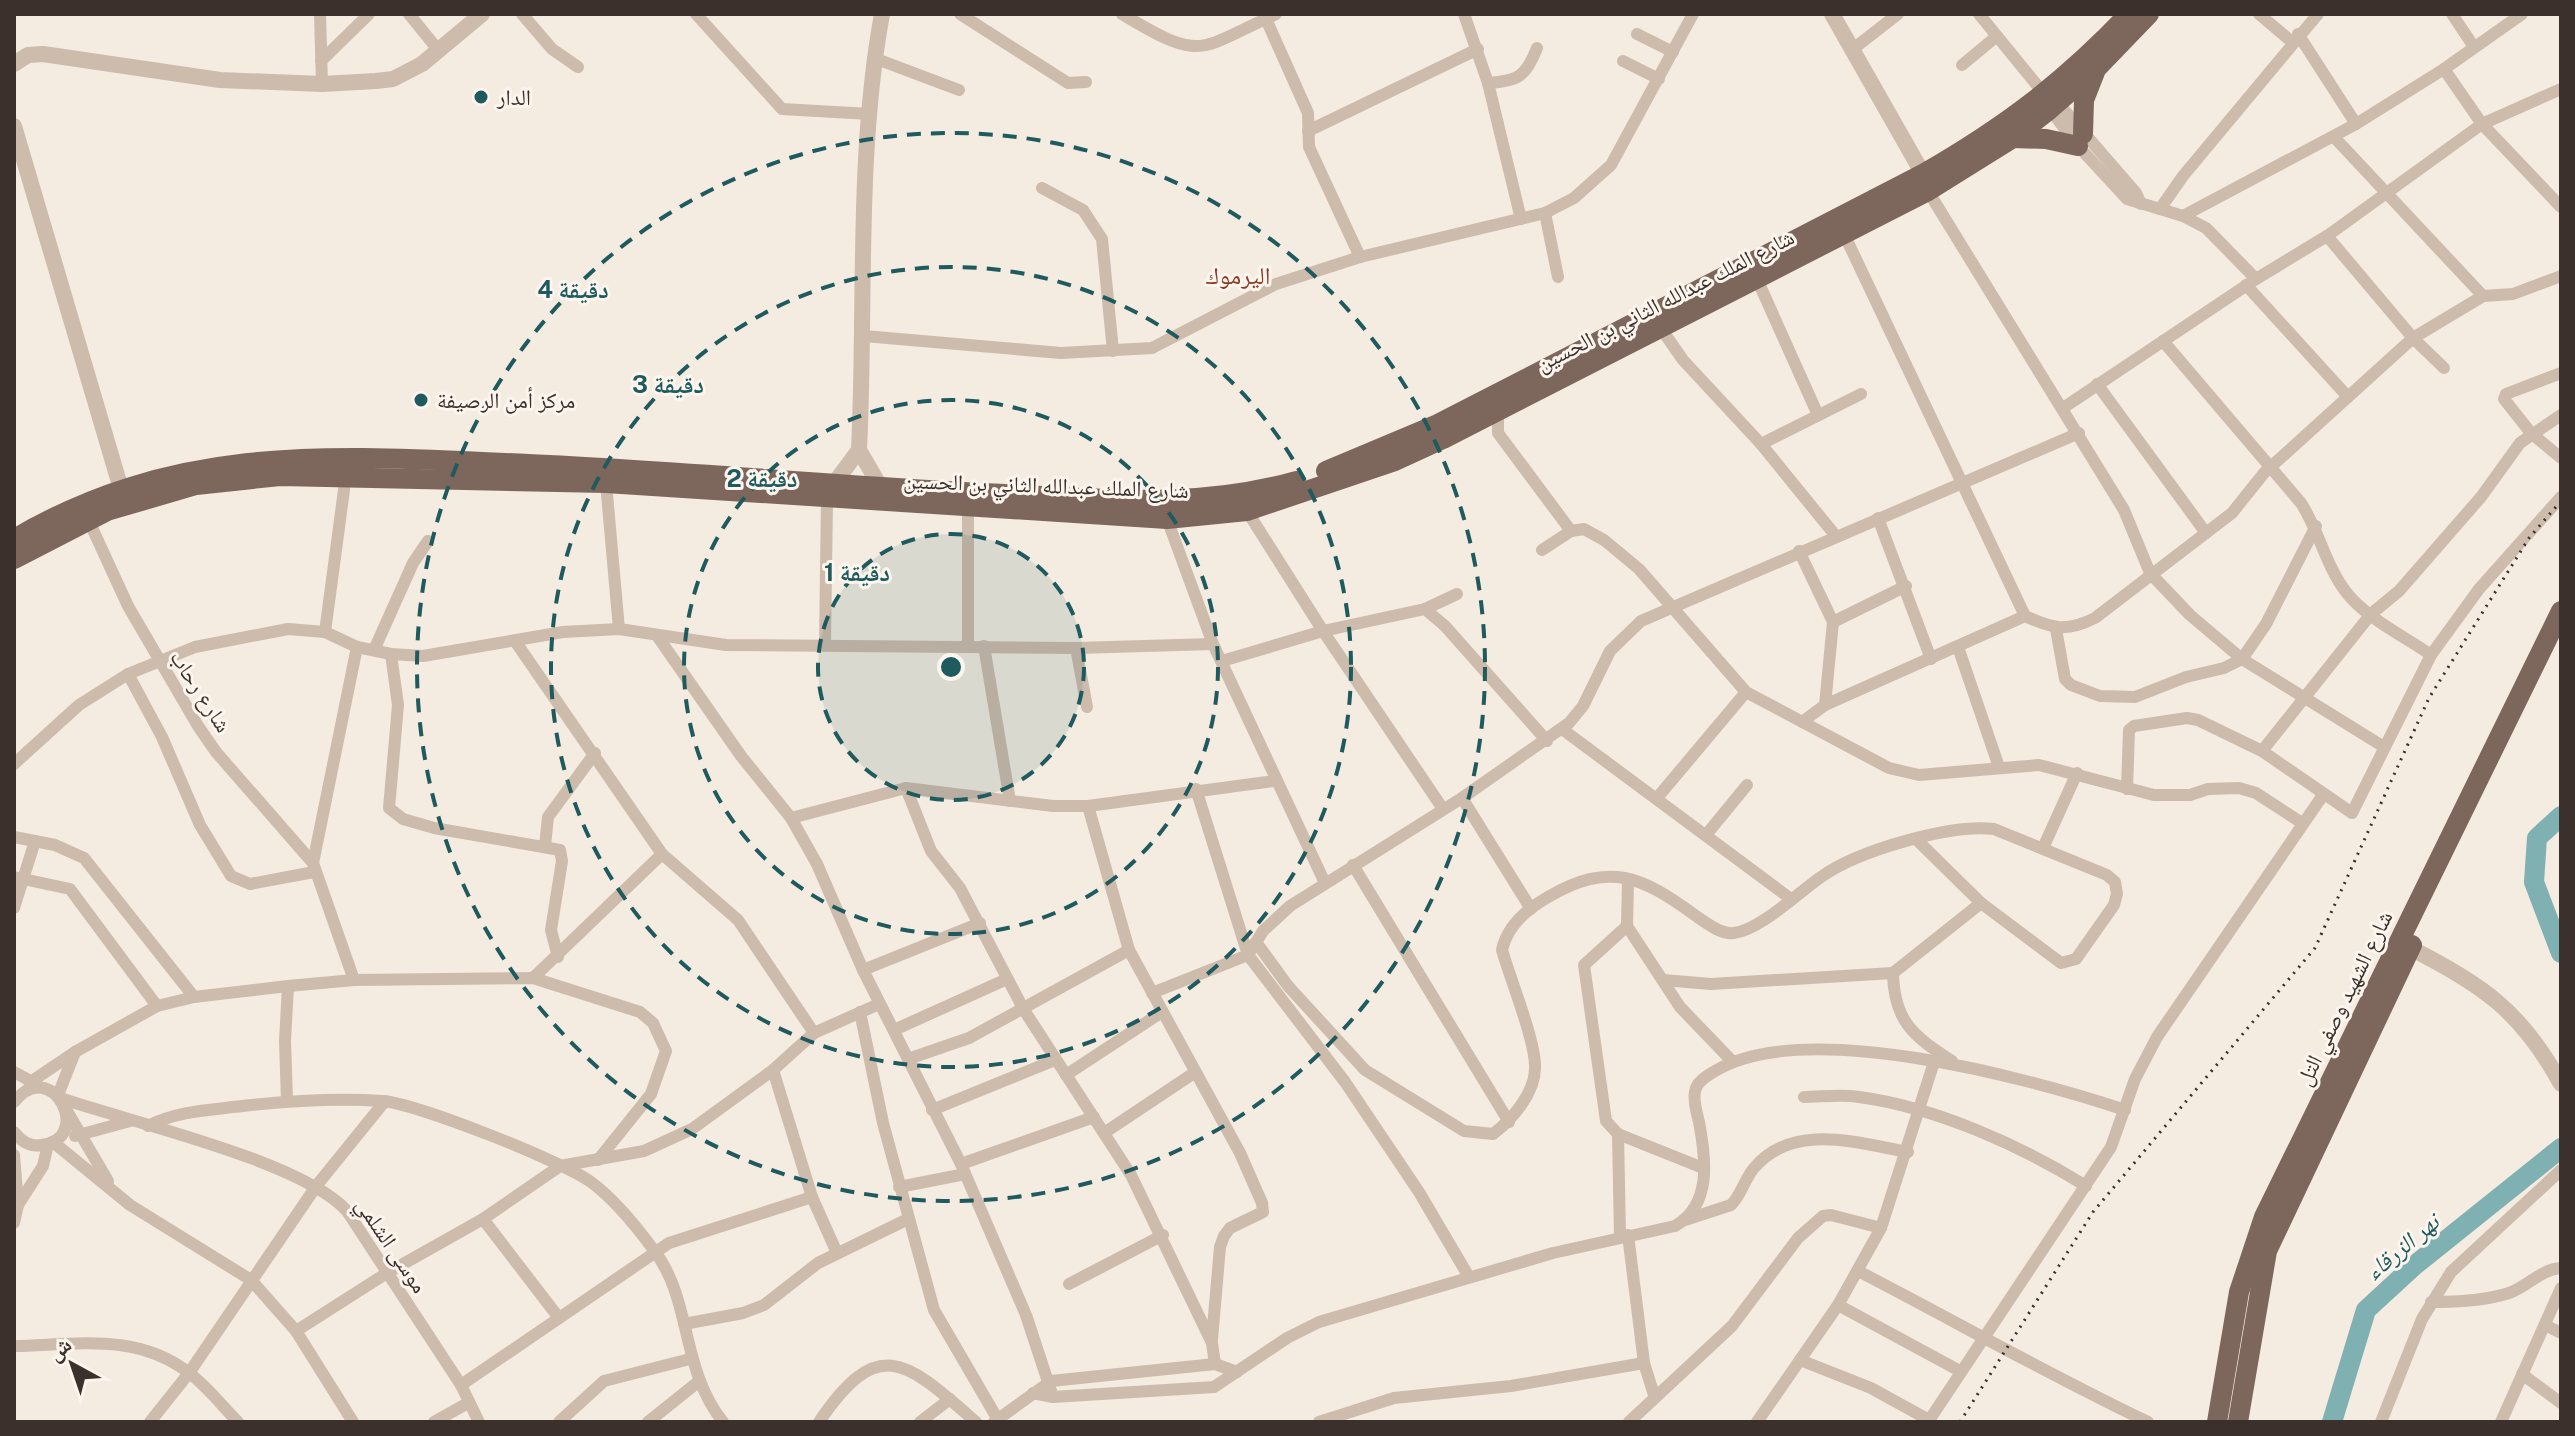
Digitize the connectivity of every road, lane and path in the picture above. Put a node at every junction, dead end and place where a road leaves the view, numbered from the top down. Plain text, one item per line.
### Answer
1 (320, 14) edge
2 (369, 14) edge
3 (409, 14) edge
4 (482, 14) edge
5 (522, 14) edge
6 (696, 14) edge
7 (882, 14) edge
8 (960, 14) edge
9 (1122, 14) edge
10 (1464, 14) edge
11 (1693, 14) edge
12 (1832, 14) edge
13 (1898, 14) edge
14 (1979, 14) edge
15 (2129, 14) edge
16 (2149, 14) edge
17 (2259, 14) edge
18 (2318, 14) edge
19 (2452, 14) edge
20 (2522, 14) edge
21 (1271, 16) edge
22 (1637, 34) dead end
23 (1997, 36) junction
24 (2295, 38) junction
25 (2474, 47) junction
26 (1537, 48) dead end
27 (1478, 49) junction
28 (1853, 49) junction
29 (439, 51) junction
30 (1673, 52) junction
31 (874, 58) junction
32 (321, 61) junction
33 (1623, 61) dead end
34 (14, 64) edge
35 (1962, 65) dead end
36 (578, 67) dead end
37 (2096, 69) junction
38 (2444, 69) junction
39 (1659, 79) junction
40 (1086, 82) dead end
41 (1488, 83) junction
42 (322, 84) junction
43 (2561, 89) edge
44 (959, 90) dead end
45 (2050, 103) junction
46 (870, 114) junction
47 (2356, 124) junction
48 (2482, 124) junction
49 (14, 126) edge
50 (1308, 131) junction
51 (2334, 137) junction
52 (2013, 138) junction
53 (2080, 140) junction
54 (1925, 183) junction
55 (1042, 188) dead end
56 (2386, 193) junction
57 (2561, 207) edge
58 (2160, 209) junction
59 (1545, 213) junction
60 (2183, 216) junction
61 (1521, 219) junction
62 (1845, 236) junction
63 (2327, 236) junction
64 (1360, 257) junction
65 (2561, 276) edge
66 (1558, 277) dead end
67 (1757, 279) junction
68 (2251, 282) junction
69 (2483, 296) junction
70 (1660, 327) junction
71 (864, 336) junction
72 (2413, 338) junction
73 (2163, 341) junction
74 (1113, 351) junction
75 (2444, 368) dead end
76 (2561, 373) edge
77 (2097, 384) junction
78 (1861, 394) dead end
79 (2348, 397) junction
80 (1496, 403) junction
81 (2063, 408) junction
82 (1818, 415) junction
83 (2561, 415) edge
84 (2079, 433) junction
85 (2531, 433) junction
86 (1761, 444) junction
87 (859, 450) junction
88 (2561, 458) edge
89 (2272, 466) junction
90 (416, 468) junction
91 (346, 475) junction
92 (715, 482) junction
93 (606, 483) junction
94 (1962, 484) junction
95 (881, 488) junction
96 (121, 489) junction
97 (830, 491) junction
98 (2561, 497) edge
99 (968, 509) junction
100 (1247, 511) junction
101 (1878, 518) junction
102 (88, 519) junction
103 (1167, 519) junction
104 (2316, 526) junction
105 (1571, 531) junction
106 (2206, 533) junction
107 (1835, 535) junction
108 (14, 539) edge
109 (428, 541) dead end
110 (1542, 550) dead end
111 (1799, 551) junction
112 (14, 559) edge
113 (2150, 573) junction
114 (1906, 586) junction
115 (1457, 594) dead end
116 (1671, 607) junction
117 (1425, 609) junction
118 (2561, 611) edge
119 (2371, 614) junction
120 (2025, 616) junction
121 (1833, 622) junction
122 (619, 629) junction
123 (2056, 629) junction
124 (1323, 631) junction
125 (325, 632) junction
126 (2561, 635) edge
127 (658, 637) junction
128 (515, 641) junction
129 (968, 644) junction
130 (1213, 644) junction
131 (825, 645) junction
132 (984, 646) junction
133 (357, 647) junction
134 (1958, 647) junction
135 (1076, 648) junction
136 (374, 650) junction
137 (391, 654) junction
138 (2431, 655) junction
139 (1931, 659) junction
140 (2242, 659) junction
141 (157, 660) junction
142 (1222, 661) junction
143 (128, 674) junction
144 (1746, 692) junction
145 (2305, 699) junction
146 (1825, 705) junction
147 (1087, 707) dead end
148 (1802, 722) junction
149 (1562, 729) junction
150 (1547, 741) junction
151 (2384, 747) junction
152 (2262, 751) junction
153 (595, 753) junction
154 (14, 764) edge
155 (1999, 767) junction
156 (2077, 773) junction
157 (1274, 781) junction
158 (1747, 785) dead end
159 (906, 788) junction
160 (1196, 789) junction
161 (2127, 789) junction
162 (2323, 795) junction
163 (1462, 798) junction
164 (1657, 798) junction
165 (1010, 801) junction
166 (1088, 806) junction
167 (1443, 809) junction
168 (791, 818) junction
169 (2302, 823) junction
170 (1706, 835) junction
171 (14, 837) edge
172 (1917, 840) junction
173 (35, 841) junction
174 (545, 846) junction
175 (2043, 848) junction
176 (662, 854) junction
177 (1353, 865) junction
178 (314, 868) junction
179 (20, 878) edge
180 (1628, 880) junction
181 (1325, 883) junction
182 (1791, 899) junction
183 (1981, 903) junction
184 (14, 908) edge
185 (1531, 909) junction
186 (980, 923) junction
187 (1627, 926) junction
188 (1256, 942) junction
189 (2410, 948) junction
190 (1129, 950) junction
191 (1248, 955) junction
192 (558, 957) junction
193 (863, 970) junction
194 (1893, 973) junction
195 (533, 978) junction
196 (1007, 979) junction
197 (354, 980) junction
198 (1663, 980) junction
199 (288, 986) junction
200 (1152, 993) junction
201 (194, 997) junction
202 (879, 1004) junction
203 (157, 1006) junction
204 (1024, 1010) junction
205 (860, 1012) junction
206 (1162, 1012) junction
207 (894, 1030) junction
208 (814, 1033) junction
209 (75, 1052) junction
210 (908, 1059) junction
211 (1055, 1060) junction
212 (1732, 1061) junction
213 (1934, 1062) junction
214 (1954, 1063) junction
215 (773, 1070) junction
216 (14, 1072) edge
217 (1194, 1073) junction
218 (1066, 1075) junction
219 (2558, 1079) edge
220 (26, 1091) edge
221 (59, 1096) junction
222 (1804, 1097) dead end
223 (287, 1101) junction
224 (385, 1101) junction
225 (66, 1110) junction
226 (932, 1110) junction
227 (2125, 1110) junction
228 (1921, 1111) junction
229 (1094, 1117) junction
230 (130, 1121) junction
231 (1509, 1122) junction
232 (148, 1126) junction
233 (14, 1132) edge
234 (1104, 1133) junction
235 (1618, 1134) junction
236 (80, 1136) junction
237 (52, 1142) junction
238 (1908, 1152) junction
239 (14, 1155) edge
240 (598, 1160) junction
241 (560, 1166) junction
242 (1703, 1168) junction
243 (963, 1169) junction
244 (2561, 1170) edge
245 (317, 1185) junction
246 (2086, 1186) junction
247 (899, 1187) junction
248 (114, 1191) junction
249 (812, 1197) junction
250 (18, 1205) junction
251 (483, 1219) junction
252 (908, 1219) junction
253 (1685, 1220) junction
254 (14, 1223) edge
255 (1881, 1228) junction
256 (1163, 1235) junction
257 (1624, 1236) junction
258 (655, 1251) junction
259 (837, 1253) junction
260 (2561, 1268) edge
261 (1858, 1271) junction
262 (387, 1273) junction
263 (1469, 1277) junction
264 (251, 1280) junction
265 (1069, 1284) dead end
266 (2561, 1288) edge
267 (2431, 1302) junction
268 (1838, 1305) junction
269 (559, 1318) junction
270 (684, 1324) junction
271 (2545, 1325) junction
272 (2242, 1330) junction
273 (296, 1331) junction
274 (2561, 1333) edge
275 (1986, 1337) junction
276 (1212, 1343) junction
277 (14, 1346) edge
278 (690, 1359) junction
279 (1800, 1360) junction
280 (1644, 1363) junction
281 (1215, 1364) junction
282 (1960, 1371) junction
283 (1237, 1372) junction
284 (189, 1373) junction
285 (2522, 1374) junction
286 (1051, 1381) junction
287 (698, 1382) junction
288 (461, 1385) junction
289 (1033, 1393) junction
290 (1654, 1395) junction
291 (1053, 1397) junction
292 (950, 1399) junction
293 (468, 1403) junction
294 (2561, 1403) edge
295 (2214, 1419) edge
296 (996, 1420) edge
297 (1929, 1421) edge
298 (150, 1422) edge
299 (238, 1422) edge
300 (353, 1422) edge
301 (434, 1422) edge
302 (479, 1422) edge
303 (559, 1422) edge
304 (648, 1422) edge
305 (723, 1422) edge
306 (819, 1422) edge
307 (920, 1422) edge
308 (976, 1422) edge
309 (1319, 1422) edge
310 (1629, 1422) edge
311 (1757, 1422) edge
312 (2148, 1422) edge
313 (2238, 1422) edge
314 (2381, 1422) edge
315 (2501, 1422) edge

1 - 32 street
2 - 32 street
3 - 29 street
4 - 29 street
5 - 36 street
6 - 46 street
7 - 31 street
8 - 40 street
9 - 21 street
10 - 27 street
11 - 30 street
12 - 28 street
13 - 28 street
14 - 23 street
15 - 45 main road, شارع الملك عبدالله الثاني بن الحسين
16 - 37 main road, شارع الملك عبدالله الثاني بن الحسين
17 - 24 street
18 - 24 street
19 - 25 street
20 - 25 street
21 - 50 street
22 - 30 street
23 - 35 street
23 - 45 street
24 - 47 street
24 - 58 street
25 - 38 street
26 - 41 street
27 - 41 street
27 - 50 street
28 - 54 street
29 - 42 street
30 - 39 street
31 - 44 street
31 - 46 street
32 - 42 street
33 - 39 street
34 - 42 street
37 - 45 main road, شارع الملك عبدالله الثاني بن الحسين
37 - 53 main road
38 - 47 street
38 - 48 street
39 - 59 street
41 - 61 street
43 - 48 street
45 - 52 main road, شارع الملك عبدالله الثاني بن الحسين
45 - 53 street
45 - 54 main road, شارع الملك عبدالله الثاني بن الحسين
46 - 71 street
47 - 51 street
48 - 56 street
48 - 57 street
49 - 96 street
50 - 64 street
51 - 56 street
51 - 60 street
52 - 53 main road
52 - 54 main road, شارع الملك عبدالله الثاني بن الحسين
53 - 58 street
54 - 62 main road, شارع الملك عبدالله الثاني بن الحسين
54 - 80 main road, شارع الملك عبدالله الثاني بن الحسين
54 - 81 street
55 - 74 street
56 - 63 street
56 - 69 street
58 - 60 street
59 - 61 street
59 - 66 street
60 - 68 street
61 - 64 street
62 - 67 main road, شارع الملك عبدالله الثاني بن الحسين
62 - 94 street
63 - 68 street
63 - 72 street
64 - 74 street
65 - 69 street
67 - 70 main road, شارع الملك عبدالله الثاني بن الحسين
67 - 82 street
68 - 73 street
68 - 79 street
69 - 72 street
70 - 80 main road, شارع الملك عبدالله الثاني بن الحسين
70 - 86 street
71 - 74 street
71 - 87 street
72 - 75 street
72 - 79 street
73 - 77 street
73 - 89 street
76 - 85 street
77 - 81 street
77 - 106 street
78 - 82 street
79 - 89 street
80 - 95 main road, شارع الملك عبدالله الثاني بن الحسين
80 - 100 main road, شارع الملك عبدالله الثاني بن الحسين
80 - 105 street
81 - 84 street
82 - 86 street
83 - 85 street
84 - 94 street
84 - 113 street
85 - 88 street
85 - 119 street
86 - 107 street
87 - 95 street
87 - 97 street
89 - 104 street
89 - 106 street
90 - 91 main road, شارع الملك عبدالله الثاني بن الحسين
90 - 92 main road, شارع الملك عبدالله الثاني بن الحسين
90 - 93 main road, شارع الملك عبدالله الثاني بن الحسين
90 - 96 main road, شارع الملك عبدالله الثاني بن الحسين
91 - 102 main road, شارع الملك عبدالله الثاني بن الحسين
91 - 125 street
92 - 93 main road, شارع الملك عبدالله الثاني بن الحسين
92 - 97 main road, شارع الملك عبدالله الثاني بن الحسين
93 - 122 street
94 - 101 street
94 - 120 street
95 - 97 main road, شارع الملك عبدالله الثاني بن الحسين
96 - 108 main road, شارع الملك عبدالله الثاني بن الحسين
97 - 99 main road, شارع الملك عبدالله الثاني بن الحسين
97 - 131 street
98 - 138 street
99 - 103 main road, شارع الملك عبدالله الثاني بن الحسين
99 - 129 street
100 - 103 main road, شارع الملك عبدالله الثاني بن الحسين
100 - 124 street
101 - 107 street
101 - 114 street
102 - 112 main road, شارع الملك عبدالله الثاني بن الحسين
102 - 141 street, شارع رحاب
103 - 130 street
104 - 119 street
104 - 140 street
105 - 110 street
105 - 116 street
106 - 113 street
107 - 111 street
109 - 136 street
111 - 116 street
111 - 121 street
113 - 123 street
113 - 140 street
114 - 121 street
114 - 139 street
115 - 117 street
116 - 144 street
116 - 149 street
117 - 124 street
117 - 150 street
118 - 272 main road, شارع الشهيد وصفي التل
119 - 138 street
119 - 145 street
120 - 123 street
120 - 134 street
121 - 146 street
122 - 127 street
122 - 128 street
123 - 140 street
124 - 142 street
124 - 167 street
125 - 133 street
125 - 141 street
126 - 189 main road, شارع الشهيد وصفي التل
127 - 131 street
127 - 168 street
128 - 137 street
128 - 153 street
129 - 131 street
129 - 132 street
130 - 135 street
130 - 142 street
132 - 135 street
132 - 165 street
133 - 136 street
133 - 178 street
134 - 139 street
134 - 155 street
135 - 147 street
136 - 137 street
137 - 174 street
138 - 151 street
139 - 146 street
140 - 145 street
141 - 143 street
141 - 178 street, شارع رحاب
142 - 157 street
143 - 154 street
143 - 178 street
144 - 148 street
144 - 164 street
145 - 151 street
145 - 152 street
146 - 148 street
148 - 155 street
149 - 150 street
149 - 164 street
150 - 163 street
151 - 162 street
152 - 161 street
152 - 162 street
153 - 174 street
153 - 176 street
155 - 156 street
156 - 161 street
156 - 175 street
157 - 160 street
157 - 181 street
158 - 170 street
159 - 165 street
159 - 168 street
159 - 186 street
160 - 166 street
160 - 191 street
161 - 169 street
162 - 169 street
163 - 167 street
163 - 185 street
164 - 170 street
165 - 166 street
166 - 190 street
167 - 177 street
168 - 193 street
169 - 227 street
170 - 182 street
171 - 173 street
172 - 175 street
172 - 182 street
172 - 183 street
173 - 179 street
173 - 201 street
174 - 192 street
175 - 183 street
176 - 192 street
176 - 208 street
177 - 181 street
177 - 231 street
178 - 197 street
179 - 184 street
179 - 203 street
180 - 182 street
180 - 185 street
180 - 187 street
181 - 188 street
183 - 194 street
185 - 231 street
186 - 193 street
186 - 196 street
187 - 198 street
187 - 235 street
188 - 191 street
188 - 231 street
189 - 219 street
189 - 272 main road, شارع الشهيد وصفي التل
190 - 200 street
190 - 204 street
191 - 200 street
191 - 263 street
192 - 195 street
193 - 202 street
194 - 198 street
194 - 214 street
195 - 197 street
195 - 240 street
196 - 204 street
196 - 207 street
197 - 199 street
198 - 212 street
199 - 201 street
199 - 223 street
200 - 206 street
201 - 203 street
202 - 205 street
202 - 207 street
203 - 209 street
204 - 210 street
204 - 211 street
205 - 208 street
205 - 247 street
206 - 217 street
206 - 218 street
207 - 210 street
208 - 215 street
209 - 220 street
209 - 221 street
210 - 226 street
211 - 218 street
211 - 226 street
212 - 213 street
212 - 242 street
213 - 214 street
213 - 228 street
214 - 227 street
215 - 240 street
215 - 249 street
216 - 220 street, موسى الشلمي
217 - 234 street
217 - 276 street
218 - 229 street
220 - 221 street, موسى الشلمي
221 - 225 street
221 - 230 street, موسى الشلمي
222 - 228 street
223 - 224 street
223 - 232 street
224 - 241 street
224 - 245 street
225 - 236 street
225 - 237 street
226 - 243 street
227 - 246 street
228 - 238 street
228 - 246 street
229 - 234 street
229 - 243 street
230 - 232 street, موسى الشلمي
230 - 236 street
232 - 245 street, موسى الشلمي
233 - 237 street
234 - 256 street
235 - 242 street
235 - 257 street
236 - 237 street
236 - 248 street
237 - 248 street
237 - 250 street
238 - 253 street
238 - 255 street
239 - 250 street
240 - 241 street
241 - 251 street
241 - 258 street
242 - 253 street
243 - 247 street
243 - 286 street
244 - 267 street
245 - 262 street, موسى الشلمي
245 - 264 street
246 - 275 street
247 - 252 street
248 - 264 street
249 - 258 street
249 - 259 street
250 - 254 street
251 - 262 street
251 - 269 street
252 - 259 street
252 - 296 street
253 - 257 street
255 - 261 street
255 - 290 street
256 - 265 street
256 - 276 street
257 - 263 street
257 - 280 street
258 - 269 street
258 - 270 street
259 - 270 street
260 - 267 street
261 - 268 street
261 - 275 street
262 - 273 street
262 - 288 street, موسى الشلمي
263 - 283 street
264 - 273 street
264 - 284 street
266 - 271 street
267 - 314 street
268 - 279 street
268 - 282 street
269 - 288 street
270 - 278 street
271 - 274 street
271 - 285 street
272 - 295 main road, شارع الشهيد وصفي التل
272 - 313 main road, شارع الشهيد وصفي التل
273 - 300 street
275 - 282 street
275 - 312 street
276 - 281 street
277 - 284 street
278 - 287 street
278 - 303 street
279 - 297 street
279 - 311 street
280 - 290 street
280 - 309 street
281 - 283 street
281 - 286 street
282 - 297 street
283 - 291 street
284 - 298 street
284 - 299 street
285 - 294 street
285 - 315 street
286 - 289 street
286 - 291 street
287 - 304 street
287 - 305 street
288 - 293 street, موسى الشلمي
289 - 291 street
289 - 296 street
290 - 310 street
292 - 306 street
292 - 307 street
292 - 308 street
293 - 301 street
293 - 302 street, موسى الشلمي

